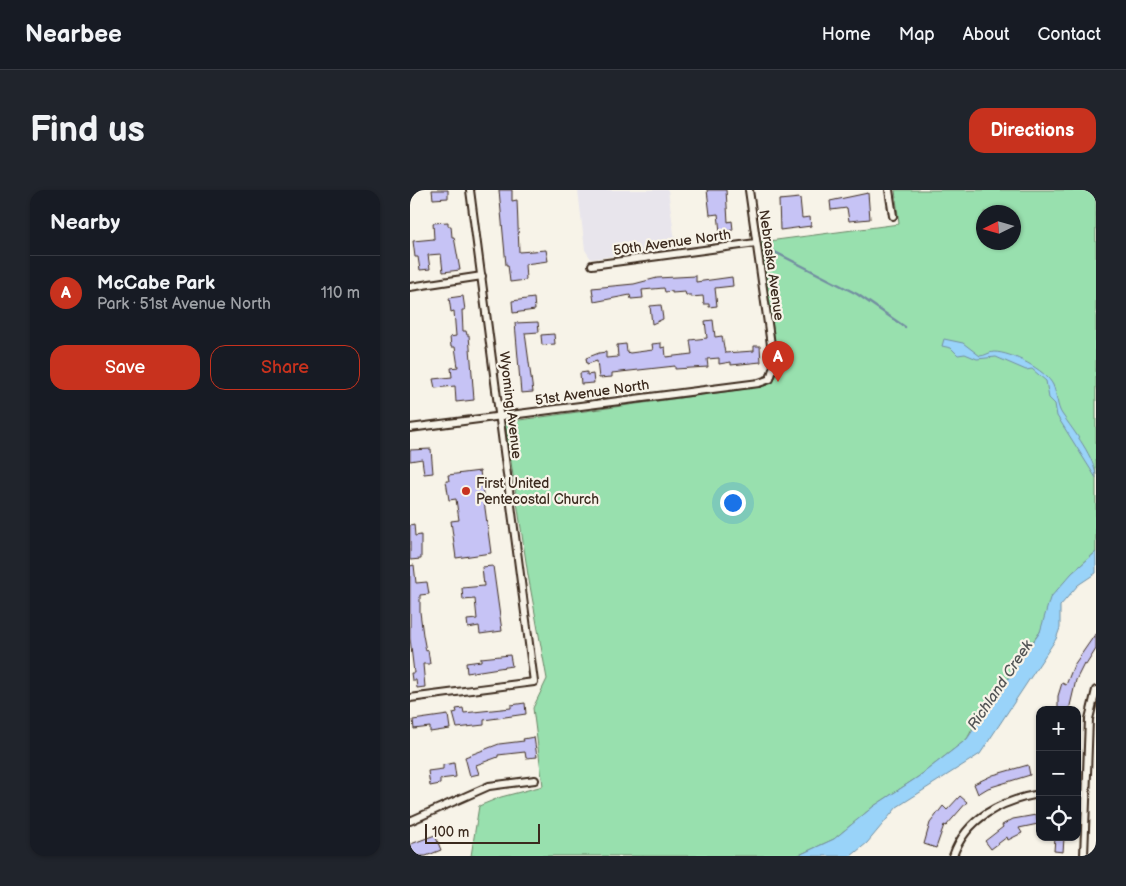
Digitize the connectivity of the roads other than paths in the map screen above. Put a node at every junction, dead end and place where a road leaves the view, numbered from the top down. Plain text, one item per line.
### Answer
1 (470, 190) edge
2 (749, 190) edge
3 (889, 190) edge
4 (892, 216) dead end
5 (756, 243) junction
6 (592, 266) dead end
7 (482, 276) junction
8 (410, 287) edge
9 (774, 374) joint
10 (500, 417) junction
11 (410, 428) edge
12 (1096, 690) edge
13 (410, 698) edge
14 (536, 780) dead end
15 (1081, 794) edge
16 (1086, 794) junction
17 (1036, 795) edge
18 (410, 821) edge
19 (953, 856) edge
20 (1084, 856) edge

1 - 7 street, Wyoming Avenue
2 - 5 street, Nebraska Avenue
3 - 4 street
5 - 6 street, 50th Avenue North
5 - 9 street, Nebraska Avenue
7 - 8 street
7 - 10 street, Wyoming Avenue
9 - 10 street, 51st Avenue North
10 - 11 street, 51st Avenue North
10 - 13 street, Wyoming Avenue
12 - 16 street
14 - 18 street
15 - 16 street
16 - 20 street
17 - 19 street

